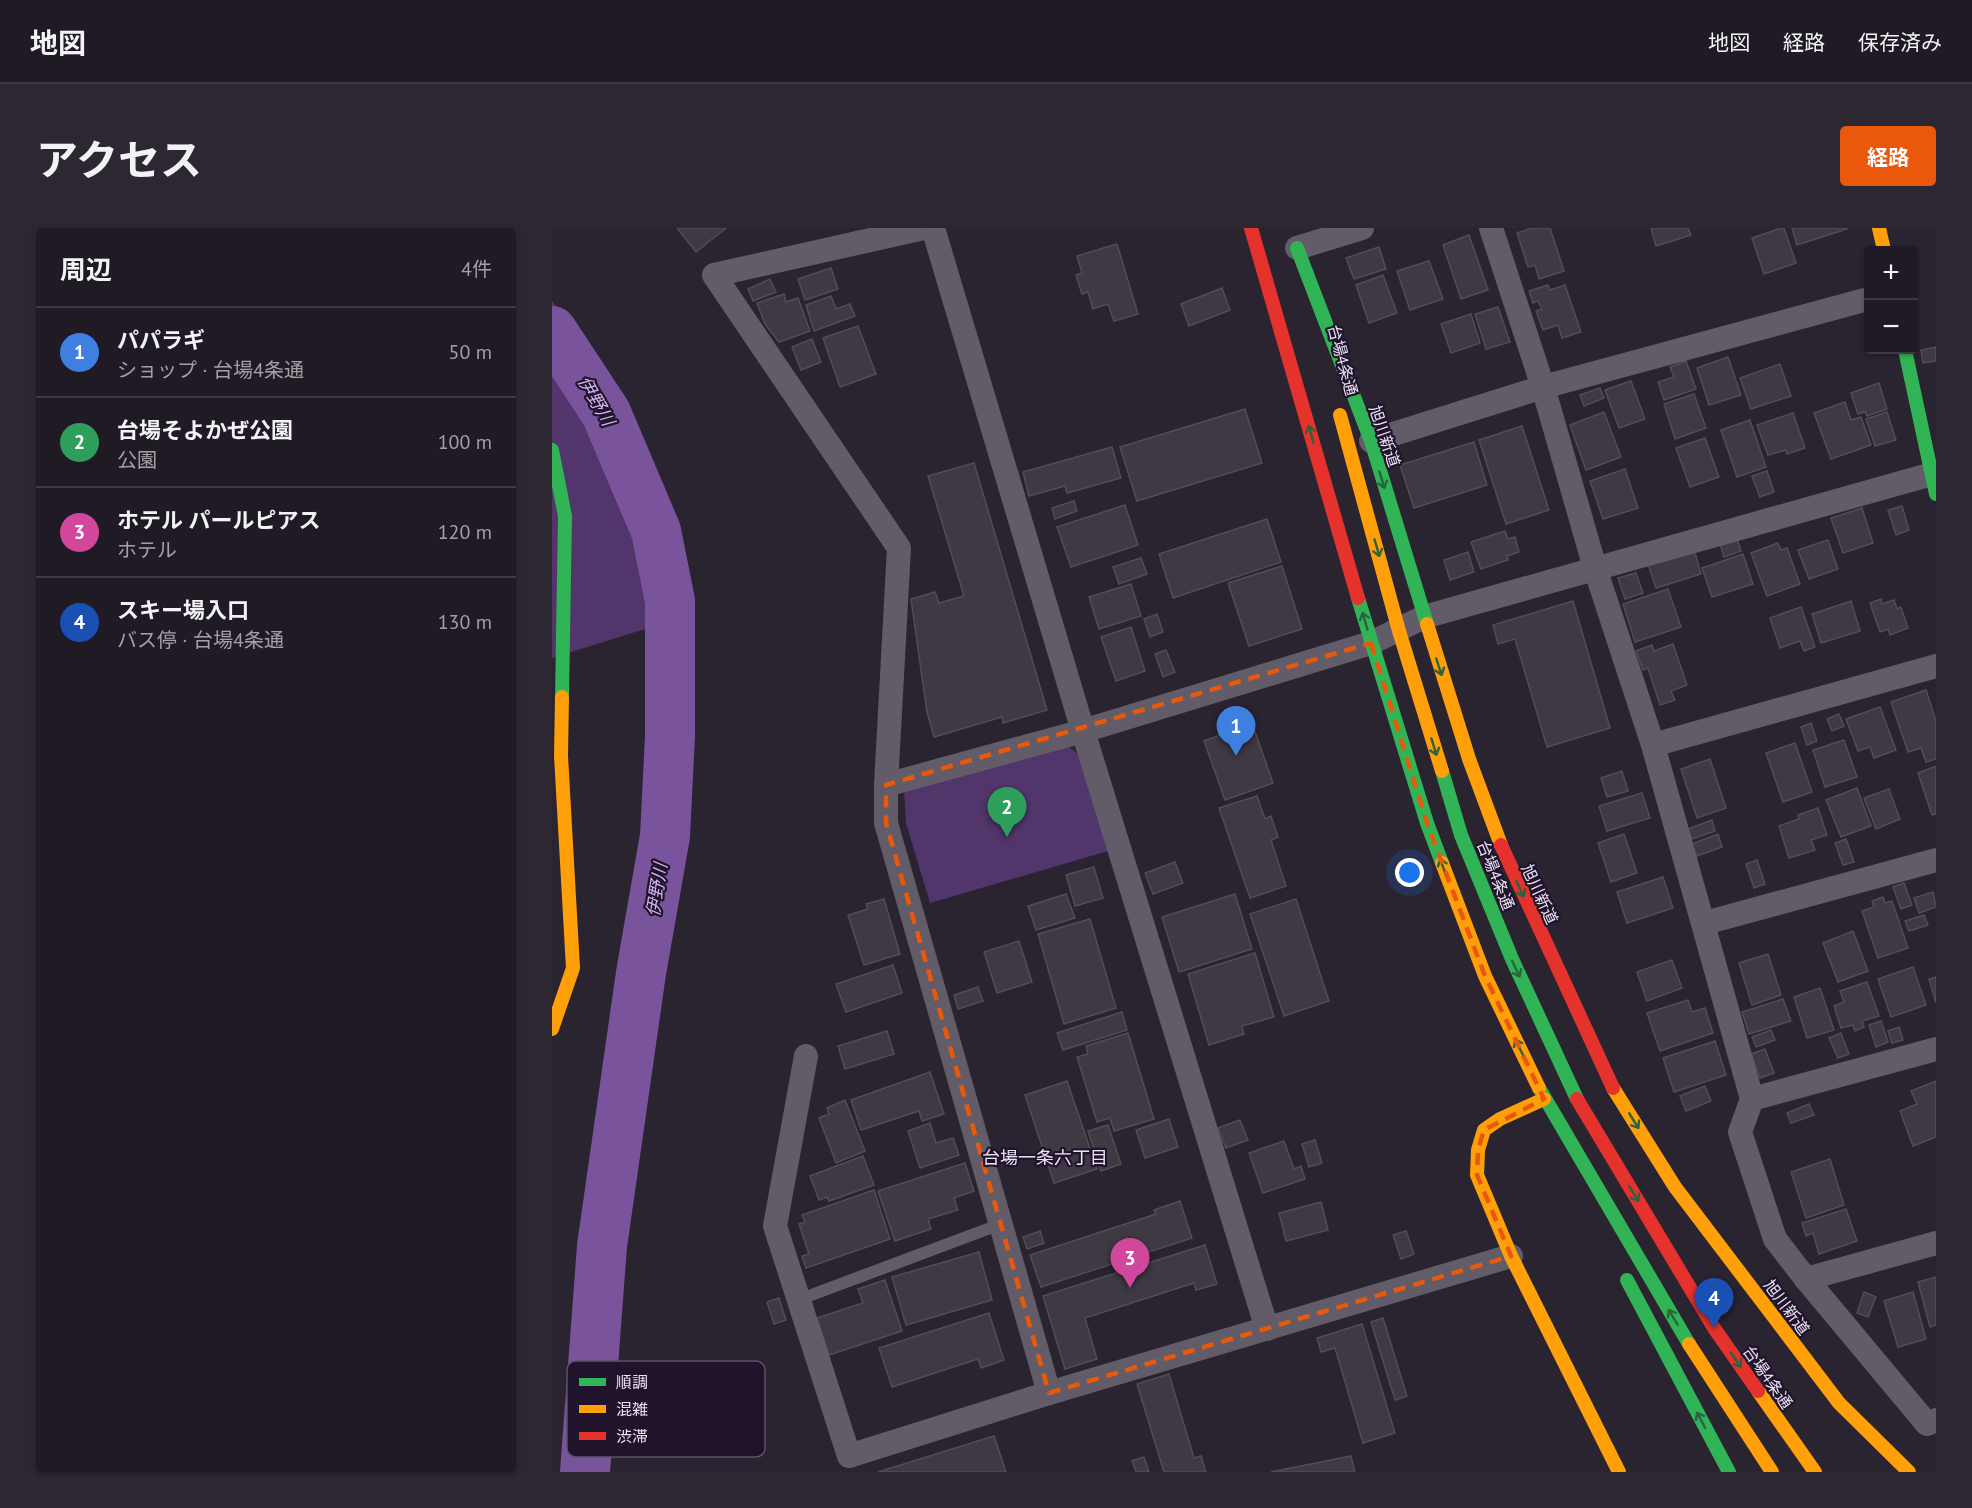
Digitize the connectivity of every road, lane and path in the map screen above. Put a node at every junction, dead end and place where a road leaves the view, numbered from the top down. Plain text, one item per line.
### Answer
1 (924, 228) edge
2 (933, 228) edge
3 (1251, 228) edge
4 (1362, 228) edge
5 (1491, 228) edge
6 (1880, 228) edge
7 (1295, 243) junction
8 (1883, 246) edge
9 (1865, 300) edge
10 (1906, 354) edge
11 (1329, 370) dead end
12 (1543, 387) junction
13 (1337, 404) dead end
14 (1371, 441) junction
15 (552, 450) edge
16 (1934, 484) edge
17 (1595, 568) junction
18 (1424, 617) junction
19 (1399, 631) junction
20 (1371, 643) junction
21 (1936, 666) edge
22 (1083, 731) junction
23 (1653, 745) junction
24 (886, 785) junction
25 (1936, 860) edge
26 (1705, 923) junction
27 (552, 1029) edge
28 (1936, 1050) edge
29 (806, 1056) dead end
30 (1602, 1086) junction
31 (1572, 1090) junction
32 (1752, 1098) junction
33 (1544, 1099) junction
34 (1562, 1155) dead end
35 (1001, 1224) junction
36 (1936, 1243) edge
37 (1511, 1257) junction
38 (1622, 1269) dead end
39 (1806, 1279) junction
40 (798, 1300) junction
41 (1267, 1329) junction
42 (1049, 1393) junction
43 (1936, 1420) edge
44 (1619, 1472) edge
45 (1729, 1472) edge
46 (1773, 1472) edge
47 (1815, 1472) edge
48 (1909, 1472) edge

1 - 24 street
2 - 22 street
20 -> 3 main road
4 - 7 street
5 - 12 street
6 - 8 main road
7 - 11 main road, 台場4条通
7 - 14 main road, 旭川新道
9 - 12 street
10 - 16 main road
12 - 14 street
12 - 17 street
13 -> 19 main road, 台場4条通
14 -> 18 main road, 旭川新道
15 - 27 main road
16 - 17 street
17 - 18 street
17 - 23 street
18 - 19 street
18 -> 30 main road, 旭川新道
19 - 20 street
19 -> 31 main road, 台場4条通
20 - 22 street
33 -> 20 main road
21 - 23 street
22 - 24 street
22 - 41 street
23 - 26 street
24 - 35 street
25 - 26 street
26 - 32 street
28 - 32 street
29 - 40 street
30 - 31 main road
30 -> 48 main road, 旭川新道
31 - 33 main road
31 -> 47 main road, 台場4条通
32 - 39 street
33 - 34 main road
33 - 37 main road
46 -> 33 main road
35 - 40 lane
35 - 42 street
36 - 39 street
37 - 41 street
37 - 44 main road
45 -> 38 main road
39 - 43 street
40 - 42 street
41 - 42 street

